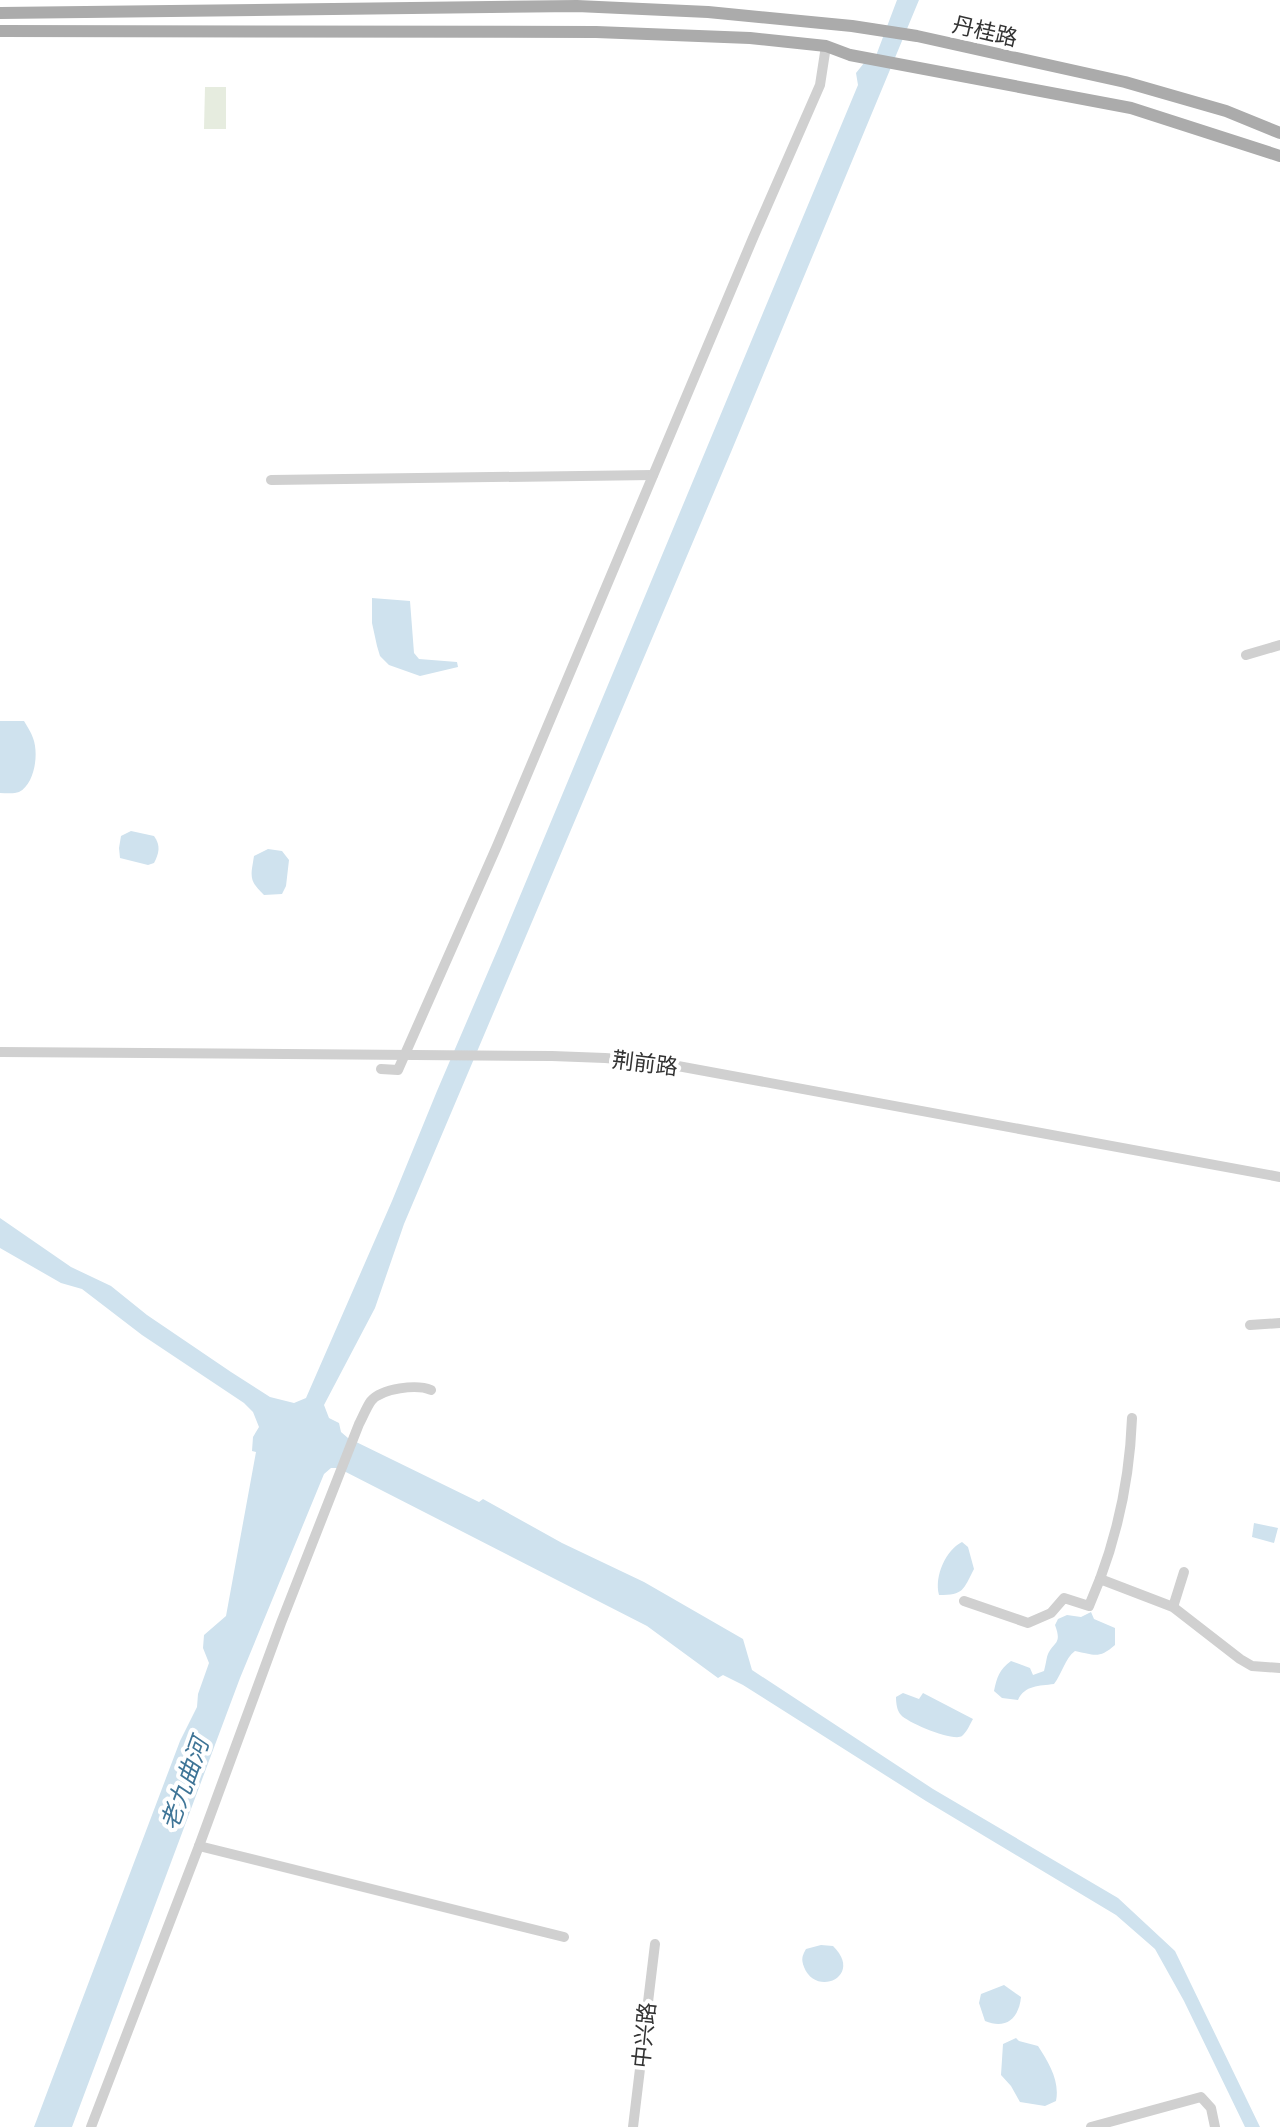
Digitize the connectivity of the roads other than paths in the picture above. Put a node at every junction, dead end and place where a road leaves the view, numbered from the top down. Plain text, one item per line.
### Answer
1 (602, 4) edge
2 (0, 13) edge
3 (0, 31) edge
4 (826, 46) junction
5 (1280, 133) edge
6 (1280, 156) edge
7 (653, 475) junction
8 (271, 480) dead end
9 (1280, 645) edge
10 (1246, 655) dead end
11 (0, 1052) edge
12 (405, 1055) junction
13 (381, 1069) dead end
14 (1280, 1177) edge
15 (1280, 1323) edge
16 (1250, 1325) dead end
17 (431, 1390) dead end
18 (1132, 1418) dead end
19 (1184, 1572) dead end
20 (1100, 1579) junction
21 (964, 1601) dead end
22 (1173, 1607) junction
23 (1280, 1668) edge
24 (199, 1846) junction
25 (564, 1937) dead end
26 (655, 1944) dead end
27 (91, 2127) edge
28 (633, 2127) edge
29 (1091, 2127) edge
30 (1215, 2127) edge

1 - 2 main road, 丹桂路
1 - 5 main road, 丹桂路
3 - 4 main road
4 - 6 main road
4 - 7 street
7 - 8 street
7 - 12 street
9 - 10 street
11 - 12 street, 荆前路
12 - 13 street
12 - 14 street, 荆前路
15 - 16 street
17 - 24 street
18 - 20 street
19 - 22 street
20 - 21 street
20 - 22 street
22 - 23 street
24 - 25 street
24 - 27 street
26 - 28 street, 中兴路
29 - 30 street

